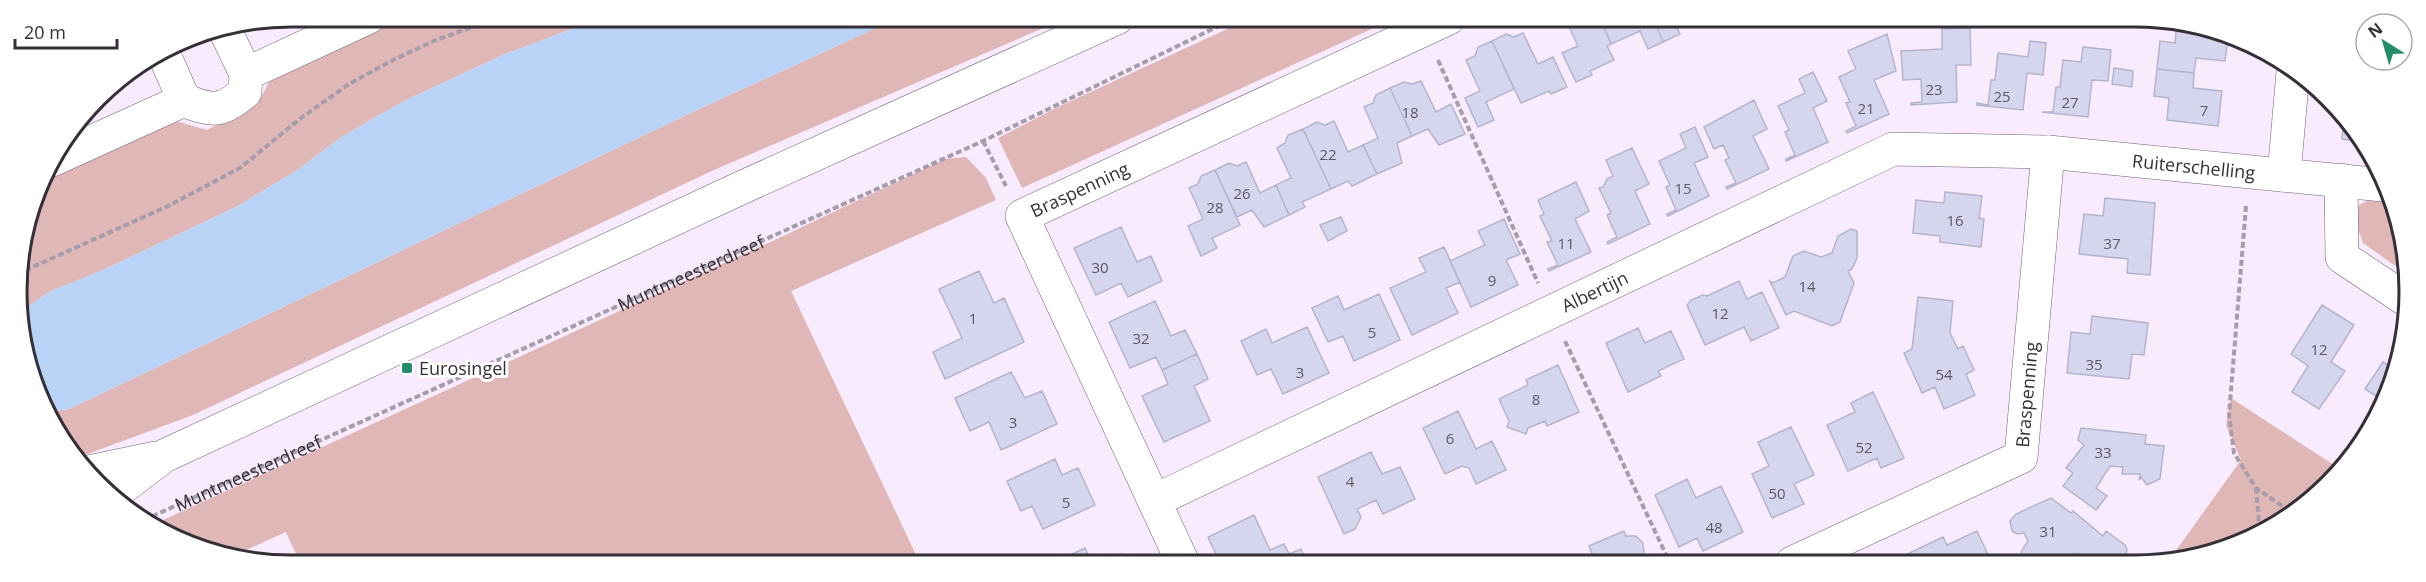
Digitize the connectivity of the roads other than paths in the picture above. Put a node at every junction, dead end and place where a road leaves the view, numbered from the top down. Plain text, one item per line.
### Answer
1 (347, 27) edge
2 (1097, 27) edge
3 (1430, 27) edge
4 (227, 35) edge
5 (166, 58) edge
6 (246, 74) junction
7 (2292, 79) edge
8 (184, 100) junction
9 (2048, 152) junction
10 (65, 154) edge
11 (2284, 175) junction
12 (2341, 180) junction
13 (2376, 184) edge
14 (2399, 295) edge
15 (164, 456) junction
16 (97, 470) edge
17 (119, 490) edge
18 (1154, 501) junction
19 (1179, 555) edge
20 (1809, 555) edge

1 - 6 street
2 - 15 street
3 - 18 street, Braspenning
4 - 6 street
5 - 8 street
6 - 8 street
7 - 11 street
8 - 10 street
9 - 11 street, Ruiterschelling
9 - 18 street, Albertijn
9 - 20 street, Braspenning
11 - 12 street, Ruiterschelling
12 - 13 street
12 - 14 street
15 - 16 street
15 - 17 street
18 - 19 street, Braspenning

